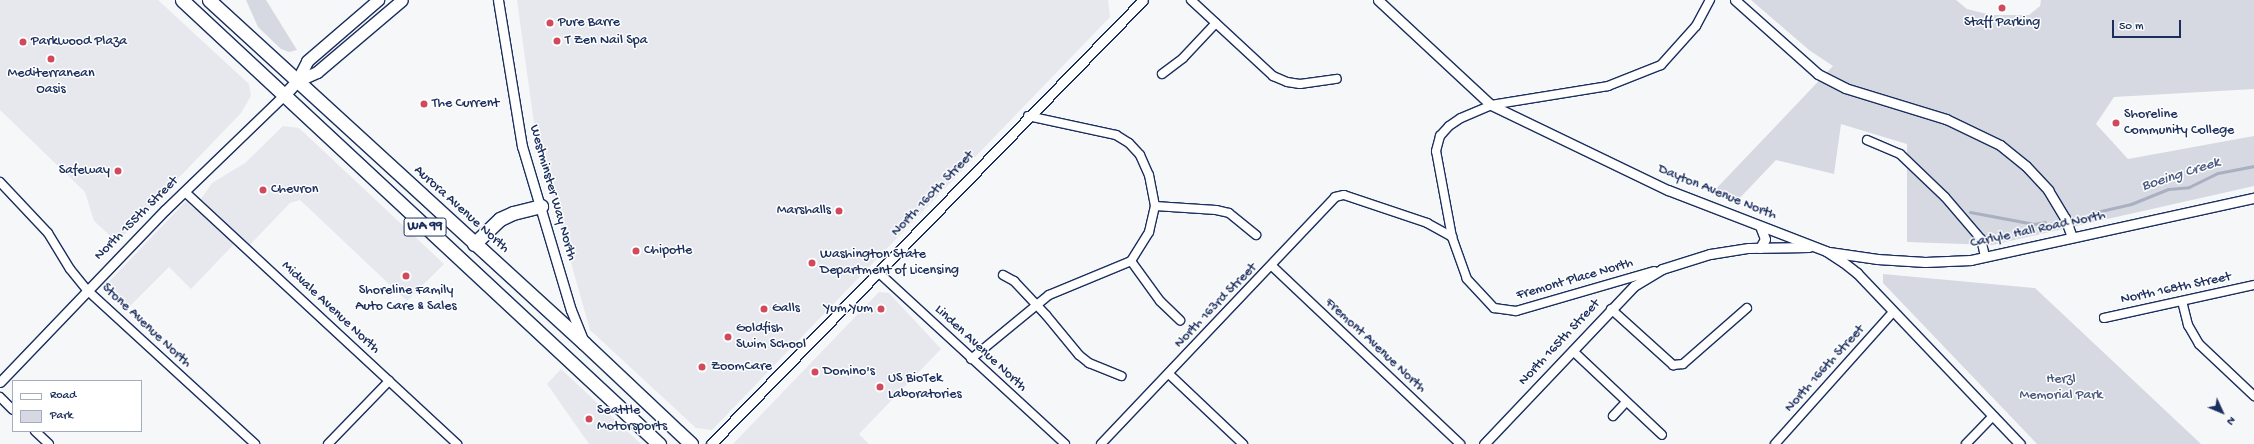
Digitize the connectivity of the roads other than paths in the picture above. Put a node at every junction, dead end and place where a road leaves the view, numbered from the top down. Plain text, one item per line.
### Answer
1 (182, 0) edge
2 (209, 0) edge
3 (378, 0) edge
4 (402, 0) edge
5 (498, 0) edge
6 (1143, 0) edge
7 (1191, 0) edge
8 (1378, 0) edge
9 (1710, 0) edge
10 (1734, 0) edge
11 (1216, 23) junction
12 (1162, 74) dead end
13 (1337, 79) dead end
14 (297, 81) junction
15 (284, 94) junction
16 (1491, 105) junction
17 (1028, 116) junction
18 (1868, 140) dead end
19 (0, 182) edge
20 (185, 192) junction
21 (2254, 198) edge
22 (541, 206) junction
23 (1155, 206) junction
24 (1760, 226) junction
25 (1256, 235) dead end
26 (1452, 237) junction
27 (2072, 237) junction
28 (474, 244) junction
29 (1810, 246) junction
30 (1760, 248) junction
31 (1826, 251) junction
32 (1985, 257) junction
33 (1870, 258) junction
34 (1131, 261) junction
35 (1272, 266) junction
36 (1662, 269) junction
37 (878, 272) junction
38 (1003, 275) dead end
39 (1860, 276) junction
40 (2254, 285) edge
41 (87, 290) junction
42 (2182, 301) junction
43 (1035, 304) junction
44 (1611, 308) junction
45 (1747, 308) dead end
46 (1893, 312) junction
47 (2104, 318) dead end
48 (1180, 320) dead end
49 (584, 343) junction
50 (1572, 351) junction
51 (971, 359) junction
52 (1169, 374) junction
53 (1122, 376) dead end
54 (389, 381) junction
55 (0, 382) edge
56 (2254, 396) edge
57 (0, 397) edge
58 (1626, 402) junction
59 (12, 409) edge
60 (1613, 416) dead end
61 (1993, 416) junction
62 (36, 432) edge
63 (1662, 435) dead end
64 (49, 444) edge
65 (255, 444) edge
66 (328, 444) edge
67 (457, 444) edge
68 (659, 444) edge
69 (691, 444) edge
70 (711, 444) edge
71 (1065, 444) edge
72 (1102, 444) edge
73 (1243, 444) edge
74 (1460, 444) edge
75 (1484, 444) edge
76 (1776, 444) edge
77 (1966, 444) edge
78 (2020, 444) edge

1 - 15 highway, WA 99
2 - 14 highway, Aurora Avenue North / WA 99
3 - 14 main road, North 155th Street
4 - 14 main road, North 155th Street
5 - 22 street, Westminster Way North
6 - 17 street, North 160th Street
7 - 11 street
8 - 16 street, Dayton Avenue North
9 - 16 street, Fremont Place North
10 - 27 street
11 - 12 street
11 - 13 street
14 - 15 main road, North 155th Street
14 - 28 highway, Aurora Avenue North / WA 99
15 - 20 street, North 155th Street
15 - 68 highway, WA 99
16 - 24 street, Dayton Avenue North
16 - 26 street, Fremont Place North
17 - 23 street
17 - 37 street, North 160th Street
18 - 32 street
19 - 41 street, Stone Avenue North
20 - 41 street, North 155th Street
20 - 54 street, Midvale Avenue North
21 - 27 street, Carlyle Hall Road North
22 - 28 highway
22 - 49 street, Westminster Way North
23 - 25 street
23 - 34 street
24 - 29 street, Dayton Avenue North
24 - 30 street
26 - 35 street, North 163rd Street
26 - 36 street, Fremont Place North
27 - 32 street, Carlyle Hall Road North
28 - 49 highway, Aurora Avenue North / WA 99
29 - 30 street
29 - 31 street, Dayton Avenue North
30 - 36 street
31 - 33 street, Carlyle Hall Road North
31 - 39 street, Dayton Avenue North
32 - 33 street, Carlyle Hall Road North
33 - 39 street
34 - 43 street
34 - 48 street
35 - 52 street, North 163rd Street
35 - 74 street, Fremont Avenue North
36 - 44 street, North 165th Street
37 - 51 street, Linden Avenue North
37 - 70 street, North 160th Street
38 - 43 street
39 - 46 street, Dayton Avenue North
40 - 42 street, North 168th Street
41 - 55 street, North 155th Street
41 - 65 street, Stone Avenue North
42 - 47 street, North 168th Street
42 - 56 street
43 - 51 street
43 - 53 street
44 - 45 street
44 - 50 street, North 165th Street
46 - 61 street, Dayton Avenue North
46 - 76 street, North 166th Street
49 - 69 highway, Aurora Avenue North / WA 99
50 - 58 street
50 - 75 street, North 165th Street
51 - 71 street, Linden Avenue North
52 - 72 street, North 163rd Street
52 - 73 street
54 - 66 street
54 - 67 street, Midvale Avenue North
57 - 59 street
58 - 60 street
58 - 63 street
61 - 77 street
61 - 78 street, Dayton Avenue North
62 - 64 street

